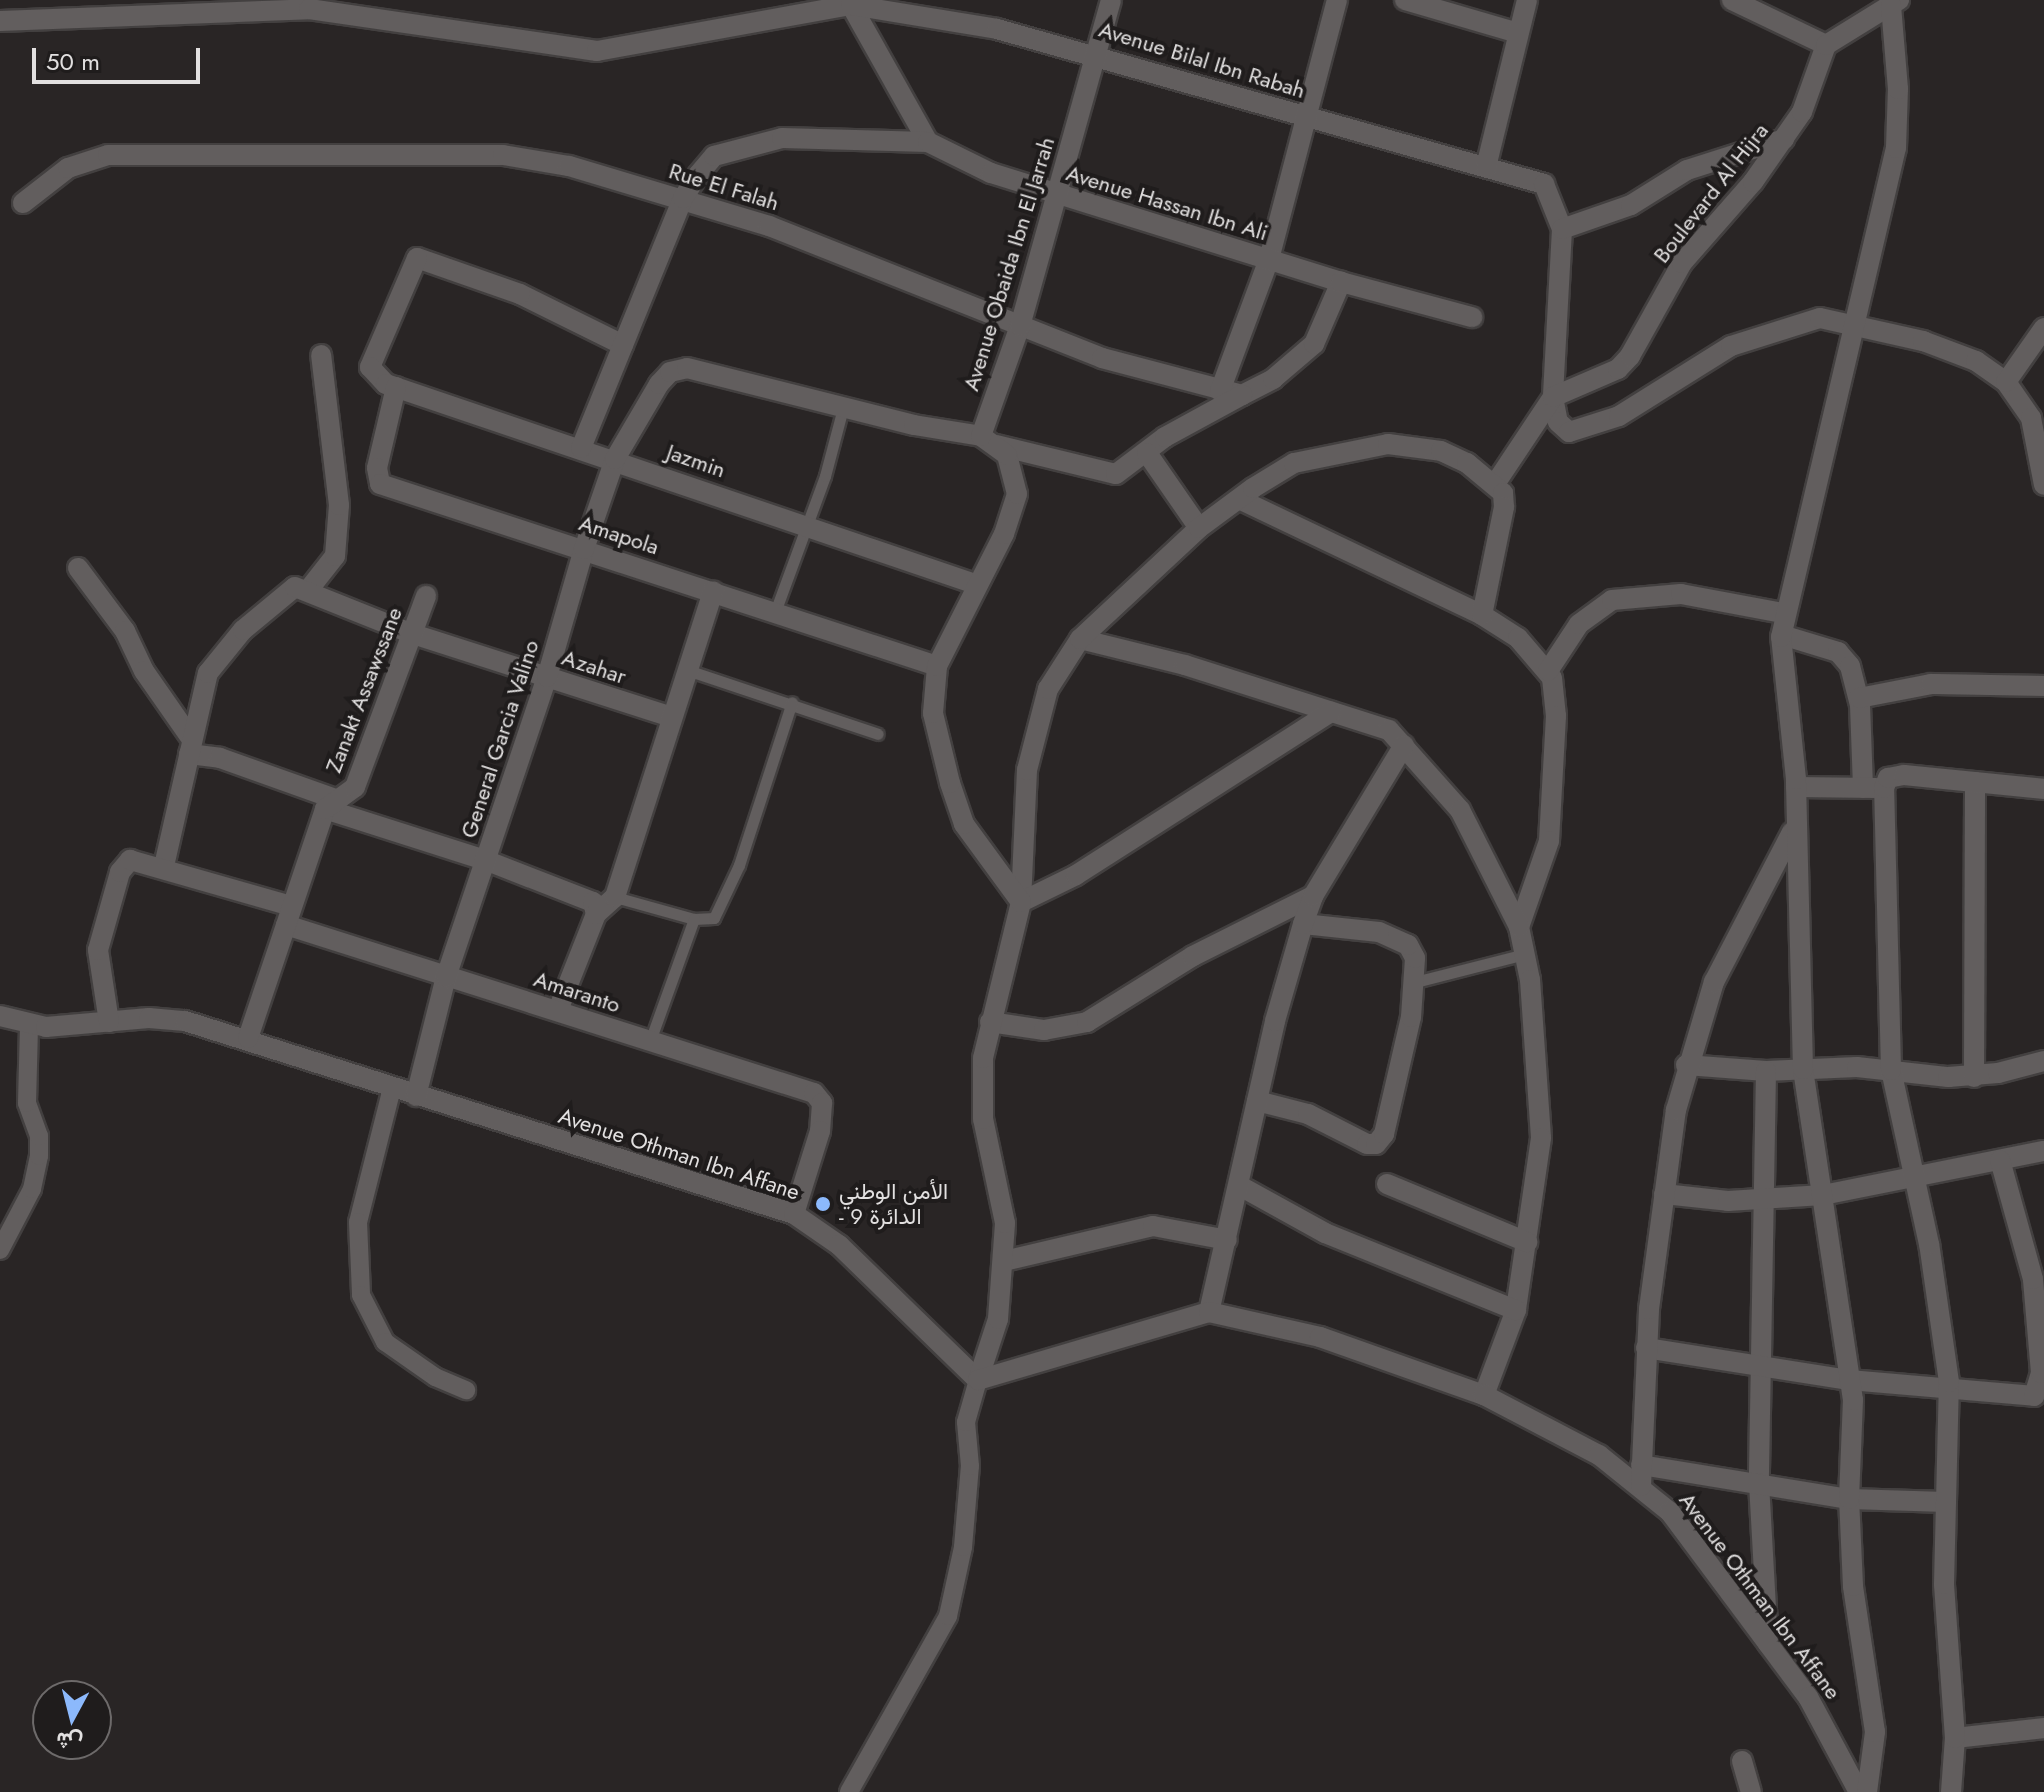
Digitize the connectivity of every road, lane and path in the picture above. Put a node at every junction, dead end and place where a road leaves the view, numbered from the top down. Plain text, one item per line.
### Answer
1 (263, 0) edge
2 (1111, 0) edge
3 (1337, 0) edge
4 (1405, 0) edge
5 (1527, 0) edge
6 (1732, 0) edge
7 (1890, 4) edge
8 (851, 5) junction
9 (238, 8) junction
10 (0, 21) edge
11 (1518, 33) junction
12 (1826, 45) junction
13 (1094, 53) junction
14 (1308, 117) junction
15 (1784, 139) junction
16 (928, 142) junction
17 (1486, 167) junction
18 (1058, 194) junction
19 (683, 198) junction
20 (23, 203) dead end
21 (1562, 229) junction
22 (1269, 259) junction
23 (1341, 282) junction
24 (1472, 317) dead end
25 (1854, 325) junction
26 (1020, 326) junction
27 (2044, 328) edge
28 (623, 345) junction
29 (321, 355) dead end
30 (2006, 382) junction
31 (396, 387) junction
32 (1220, 391) junction
33 (1242, 395) junction
34 (1553, 397) junction
35 (843, 408) junction
36 (988, 440) junction
37 (581, 448) junction
38 (1147, 453) junction
39 (615, 459) junction
40 (1495, 484) junction
41 (2044, 485) edge
42 (1239, 499) junction
43 (808, 525) junction
44 (1199, 528) junction
45 (584, 549) junction
46 (78, 568) dead end
47 (978, 585) junction
48 (309, 589) junction
49 (713, 591) junction
50 (426, 596) dead end
51 (775, 612) junction
52 (1783, 613) junction
53 (1482, 615) junction
54 (410, 633) junction
55 (1782, 635) junction
56 (1080, 639) junction
57 (937, 666) junction
58 (687, 670) junction
59 (1548, 671) junction
60 (547, 677) junction
61 (2044, 686) edge
62 (1859, 698) junction
63 (792, 702) junction
64 (1331, 712) junction
65 (672, 717) junction
66 (878, 734) dead end
67 (190, 745) junction
68 (1404, 745) junction
69 (1975, 782) junction
70 (1796, 787) junction
71 (1863, 788) junction
72 (1884, 788) junction
73 (2044, 789) edge
74 (331, 804) junction
75 (1794, 828) junction
76 (485, 860) junction
77 (164, 866) junction
78 (1313, 896) junction
79 (615, 897) junction
80 (1021, 902) junction
81 (596, 914) junction
82 (289, 916) junction
83 (694, 919) junction
84 (1303, 924) junction
85 (1519, 927) junction
86 (1525, 954) junction
87 (446, 977) junction
88 (1415, 982) junction
89 (558, 1010) junction
90 (0, 1016) edge
91 (109, 1022) junction
92 (990, 1022) junction
93 (29, 1024) junction
94 (248, 1038) junction
95 (650, 1041) junction
96 (2044, 1061) edge
97 (1686, 1065) junction
98 (1803, 1069) junction
99 (1891, 1070) junction
100 (1766, 1071) junction
101 (1974, 1077) junction
102 (392, 1088) junction
103 (416, 1096) junction
104 (1257, 1101) junction
105 (2044, 1151) edge
106 (2000, 1160) junction
107 (1913, 1179) junction
108 (1387, 1184) dead end
109 (1240, 1186) junction
110 (1664, 1194) junction
111 (1823, 1195) junction
112 (1765, 1201) junction
113 (794, 1214) junction
114 (1227, 1240) junction
115 (1527, 1242) junction
116 (0, 1250) edge
117 (1004, 1261) junction
118 (1516, 1310) junction
119 (1209, 1312) junction
120 (1646, 1348) junction
121 (1761, 1368) junction
122 (978, 1380) junction
123 (1849, 1380) junction
124 (466, 1390) dead end
125 (1949, 1392) junction
126 (1484, 1395) junction
127 (1641, 1465) junction
128 (1759, 1483) junction
129 (1641, 1486) junction
130 (1849, 1499) junction
131 (1946, 1502) junction
132 (1768, 1644) junction
133 (2044, 1728) edge
134 (1955, 1738) junction
135 (1742, 1761) dead end
136 (849, 1792) edge
137 (1751, 1792) edge
138 (1859, 1792) edge
139 (1867, 1792) edge
140 (1951, 1792) edge

1 - 9 street
2 - 13 street, Avenue Obaida Ibn El Jarrah
3 - 14 street
4 - 11 street
5 - 11 street
6 - 12 street
7 - 12 street
7 - 25 street
8 - 9 street, Avenue Bilal Ibn Rabah
8 - 13 street, Avenue Bilal Ibn Rabah
8 - 16 street
9 - 10 street, Avenue Bilal Ibn Rabah
11 - 17 street
12 - 15 street, Boulevard Al Hijra
13 - 14 street, Avenue Bilal Ibn Rabah
13 - 18 street, Avenue Obaida Ibn El Jarrah
14 - 17 street, Avenue Bilal Ibn Rabah
14 - 22 street
15 - 21 street
15 - 34 street, Boulevard Al Hijra
16 - 18 street, Avenue Hassan Ibn Ali
16 - 19 street, Avenue Hassan Ibn Ali
17 - 21 street, Avenue Bilal Ibn Rabah
18 - 22 street, Avenue Hassan Ibn Ali
18 - 26 street, Avenue Obaida Ibn El Jarrah
19 - 20 street, Rue El Falah
19 - 26 street, Rue El Falah
19 - 28 street, Avenue Hassan Ibn Ali
21 - 34 street, Avenue Bilal Ibn Rabah
22 - 23 street, Avenue Hassan Ibn Ali
22 - 32 street
23 - 24 street, Avenue Hassan Ibn Ali
23 - 33 street
25 - 30 street
25 - 34 street
25 - 52 street
26 - 32 street, Rue El Falah
26 - 36 street, Avenue Obaida Ibn El Jarrah
27 - 30 street
28 - 31 street
28 - 37 street, Avenue Hassan Ibn Ali
29 - 48 street
30 - 41 street
31 - 37 street, Jazmin
31 - 45 street, Amapola
32 - 33 street, Rue El Falah
33 - 38 street, General Garcia Valino
34 - 40 street
35 - 36 street, General Garcia Valino
35 - 39 street, General Garcia Valino
35 - 43 lane
36 - 38 street, General Garcia Valino
36 - 47 street
37 - 39 street, Jazmin
38 - 44 street
39 - 43 street, Jazmin
39 - 45 street, General Garcia Valino
40 - 42 street
40 - 53 street
42 - 44 street
42 - 53 street
43 - 47 street, Jazmin
43 - 51 lane
44 - 56 street
45 - 49 street, Amapola
45 - 60 street, General Garcia Valino
46 - 67 street
47 - 57 street
48 - 54 street, Azahar
48 - 67 street
49 - 51 street, Amapola
49 - 58 street
50 - 54 street, Zanakt Assawssane
51 - 57 street, Amapola
52 - 55 street
52 - 59 street
53 - 59 street
54 - 60 street, Azahar
54 - 74 street, Zanakt Assawssane
55 - 62 street
55 - 70 street
56 - 64 street
56 - 80 street
57 - 80 street
58 - 63 lane
58 - 65 street
59 - 85 street
60 - 65 street, Azahar
60 - 76 street, General Garcia Valino
61 - 62 street
62 - 71 street
63 - 66 lane
63 - 83 lane
64 - 68 street
64 - 80 street
65 - 79 street
67 - 74 street
67 - 77 street
68 - 78 street
68 - 85 street
69 - 72 street
69 - 73 street
69 - 101 street
70 - 71 street
70 - 75 street
71 - 72 street
72 - 99 street
74 - 76 street
74 - 82 street, Zanakt Assawssane
75 - 97 street
75 - 98 street
76 - 81 street
76 - 87 street, General Garcia Valino
77 - 82 street, Amaranto
77 - 91 street, Amaranto
78 - 84 street
78 - 92 street
79 - 81 street
79 - 83 lane
80 - 92 street
81 - 89 street
82 - 87 street, Amaranto
82 - 94 street, Zanakt Assawssane
83 - 95 lane
84 - 88 street
84 - 104 street
85 - 86 street
86 - 88 lane
86 - 115 street
87 - 89 street, Amaranto
87 - 103 street, General Garcia Valino
88 - 104 street
89 - 95 street, Amaranto
90 - 93 street, Avenue Othman Ibn Affane
91 - 93 street, Avenue Othman Ibn Affane
91 - 94 street, Avenue Othman Ibn Affane
92 - 117 street
93 - 116 street
94 - 102 street, Avenue Othman Ibn Affane
95 - 113 street, Amaranto
96 - 101 street
97 - 100 street
97 - 110 street
98 - 99 street
98 - 100 street
98 - 111 street
99 - 101 street
99 - 107 street
100 - 112 street
102 - 103 street, Avenue Othman Ibn Affane
102 - 124 street
103 - 113 street, Avenue Othman Ibn Affane
104 - 109 street
105 - 106 street
106 - 107 street
106 - 125 street
107 - 111 street
107 - 125 street
108 - 115 street
109 - 114 street
109 - 118 street
110 - 112 street
110 - 120 street
111 - 112 street
111 - 123 street
112 - 121 street
113 - 122 street, Avenue Othman Ibn Affane
114 - 117 street
114 - 119 street
115 - 118 street
117 - 122 street
118 - 126 street
119 - 122 street, Avenue Othman Ibn Affane
119 - 126 street, Avenue Othman Ibn Affane
120 - 121 street
120 - 127 street
121 - 123 street
121 - 128 street
122 - 136 street
123 - 125 street
123 - 130 street
125 - 131 street
126 - 129 street, Avenue Othman Ibn Affane
127 - 128 street
127 - 129 street
128 - 130 street
128 - 132 street
129 - 132 street, Avenue Othman Ibn Affane
130 - 131 street
130 - 139 street
131 - 134 street
132 - 138 street, Avenue Othman Ibn Affane
133 - 134 street
134 - 140 street
135 - 137 street

